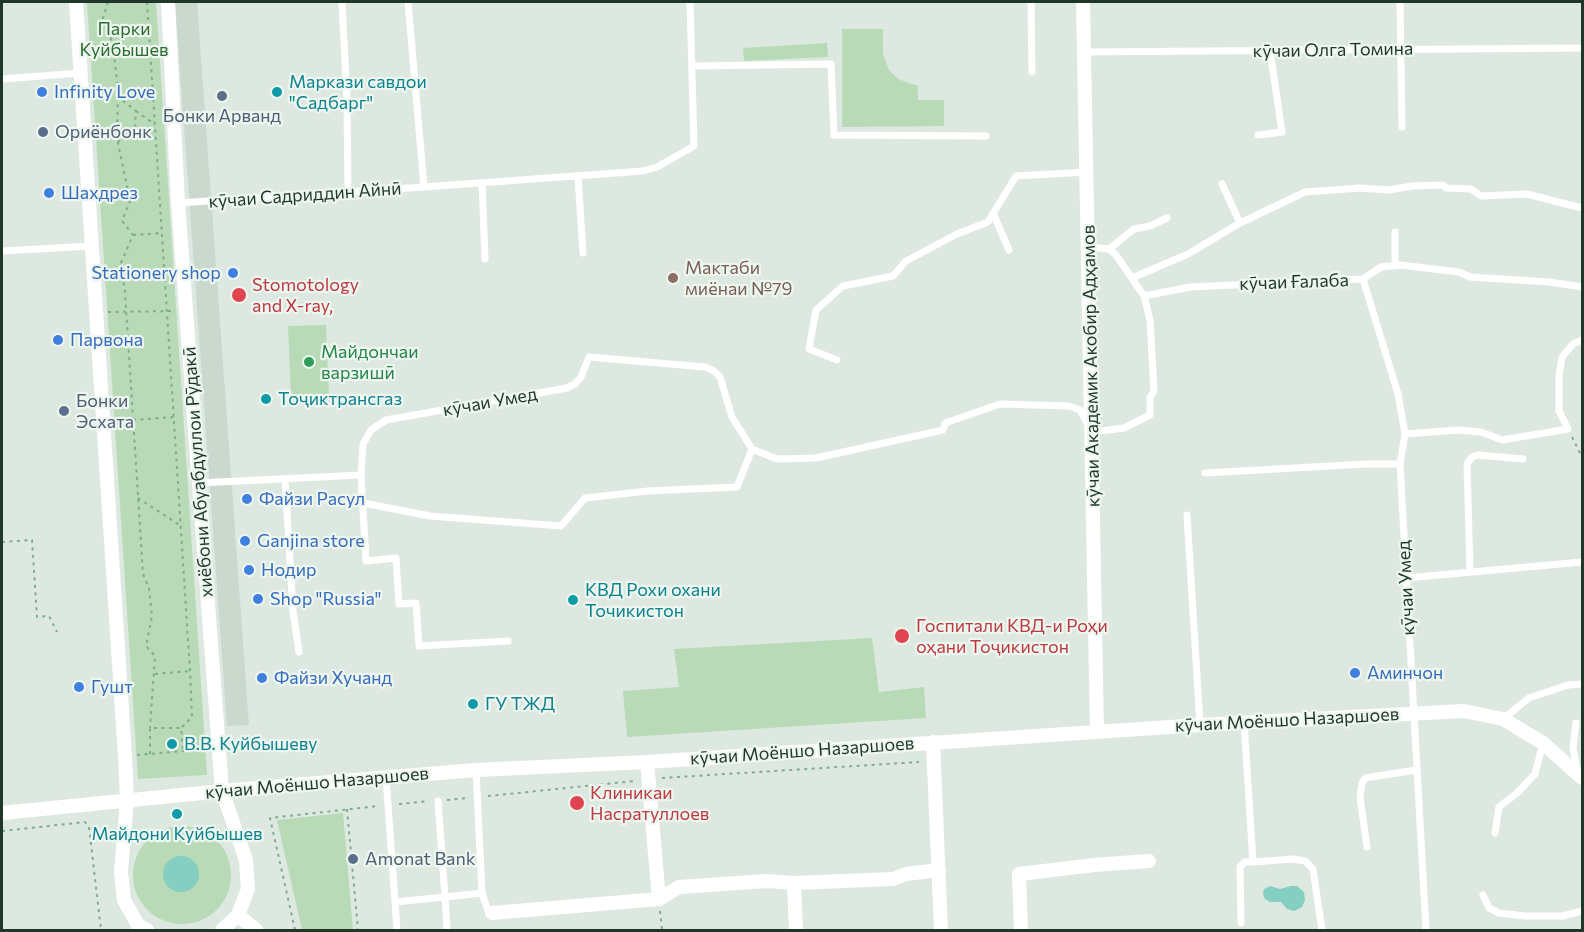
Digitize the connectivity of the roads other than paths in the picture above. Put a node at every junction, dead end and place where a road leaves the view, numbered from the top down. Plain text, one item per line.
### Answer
1 (76, 2) edge
2 (168, 2) edge
3 (342, 2) edge
4 (408, 2) edge
5 (690, 2) edge
6 (1031, 2) edge
7 (1083, 2) edge
8 (1400, 2) edge
9 (1582, 48) edge
10 (1400, 49) junction
11 (1270, 51) junction
12 (1083, 52) junction
13 (693, 66) junction
14 (1032, 72) dead end
15 (81, 73) junction
16 (2, 79) edge
17 (1402, 127) dead end
18 (1258, 135) dead end
19 (986, 136) dead end
20 (1087, 172) junction
21 (578, 176) junction
22 (482, 183) junction
23 (1222, 184) dead end
24 (424, 188) junction
25 (348, 193) junction
26 (178, 203) junction
27 (1582, 208) edge
28 (993, 213) junction
29 (1167, 218) dead end
30 (1240, 223) junction
31 (1395, 232) dead end
32 (93, 246) junction
33 (1089, 247) junction
34 (1108, 249) junction
35 (1009, 250) dead end
36 (2, 251) edge
37 (583, 253) dead end
38 (485, 259) dead end
39 (1395, 266) junction
40 (1132, 278) junction
41 (1363, 279) junction
42 (1582, 287) edge
43 (1144, 296) junction
44 (1582, 340) edge
45 (837, 360) dead end
46 (1092, 432) junction
47 (1405, 434) junction
48 (752, 449) junction
49 (1523, 459) dead end
50 (1400, 464) junction
51 (1205, 473) dead end
52 (361, 475) junction
53 (285, 479) junction
54 (198, 483) junction
55 (363, 503) junction
56 (1187, 515) dead end
57 (1582, 562) edge
58 (1470, 571) junction
59 (1406, 578) junction
60 (508, 641) dead end
61 (299, 652) dead end
62 (1582, 684) edge
63 (1413, 712) junction
64 (1503, 718) junction
65 (1244, 722) junction
66 (1576, 723) dead end
67 (1200, 725) junction
68 (1097, 731) junction
69 (933, 742) junction
70 (1543, 743) junction
71 (647, 762) junction
72 (476, 770) junction
73 (1416, 770) junction
74 (1580, 776) edge
75 (386, 777) junction
76 (222, 791) junction
77 (127, 800) junction
78 (438, 801) road end
79 (2, 813) edge
80 (1495, 833) dead end
81 (1367, 847) dead end
82 (1149, 861) dead end
83 (1252, 862) junction
84 (939, 870) junction
85 (795, 883) junction
86 (482, 893) junction
87 (1483, 895) dead end
88 (445, 897) junction
89 (659, 899) junction
90 (395, 902) junction
91 (1582, 911) edge
92 (492, 913) joint
93 (238, 915) junction
94 (1241, 923) dead end
95 (140, 929) edge
96 (222, 930) edge
97 (256, 930) edge
98 (397, 930) edge
99 (447, 930) edge
100 (796, 930) edge
101 (941, 930) edge
102 (1021, 930) edge
103 (1322, 930) edge
104 (1426, 930) edge

1 - 15 street
2 - 26 street, хиёбони Абуабдуллои Рӯдакӣ
3 - 25 lane
4 - 24 lane, кӯчаи Садриддин Айнӣ
5 - 13 lane
6 - 14 lane
7 - 12 street, кӯчаи Академик Акобир Адҳамов
8 - 10 lane
9 - 10 lane, кӯчаи Олга Томина
10 - 11 lane, кӯчаи Олга Томина
10 - 17 lane
11 - 12 lane, кӯчаи Олга Томина
11 - 18 lane
12 - 20 street, кӯчаи Академик Акобир Адҳамов
13 - 19 lane
13 - 21 lane
15 - 16 lane
15 - 32 street
20 - 28 lane
20 - 33 street, кӯчаи Академик Акобир Адҳамов
21 - 22 lane
21 - 37 lane
22 - 24 lane
22 - 38 lane
23 - 30 lane
24 - 25 lane, кӯчаи Садриддин Айнӣ
25 - 26 lane, кӯчаи Садриддин Айнӣ
26 - 54 street, хиёбони Абуабдуллои Рӯдакӣ
27 - 30 lane
28 - 35 lane
28 - 45 lane
29 - 34 lane
30 - 40 lane
31 - 39 lane
32 - 36 lane
32 - 77 street
33 - 34 lane
33 - 46 street, кӯчаи Академик Акобир Адҳамов
34 - 40 lane
39 - 41 lane, кӯчаи Ғалаба
39 - 42 lane, кӯчаи Ғалаба
40 - 43 lane
41 - 43 lane, кӯчаи Ғалаба
41 - 47 lane, кӯчаи Умед
43 - 46 lane
44 - 47 lane
46 - 48 lane
46 - 68 street, кӯчаи Академик Акобир Адҳамов
47 - 50 lane, кӯчаи Умед
48 - 52 lane, кӯчаи Умед
48 - 55 lane
49 - 58 lane
50 - 51 lane
50 - 59 lane, кӯчаи Умед
52 - 53 lane
52 - 55 lane
53 - 54 lane
53 - 61 lane
54 - 76 street, хиёбони Абуабдуллои Рӯдакӣ
55 - 60 lane
56 - 67 lane
57 - 58 lane
58 - 59 lane
59 - 63 lane, кӯчаи Умед
62 - 64 lane
63 - 64 street, кӯчаи Моёншо Назаршоев
63 - 65 street, кӯчаи Моёншо Назаршоев
63 - 73 lane, кӯчаи Умед
64 - 70 street, кӯчаи Моёншо Назаршоев
65 - 67 street, кӯчаи Моёншо Назаршоев
65 - 83 lane
66 - 74 lane
67 - 68 street, кӯчаи Моёншо Назаршоев
68 - 69 street, кӯчаи Моёншо Назаршоев
69 - 71 street, кӯчаи Моёншо Назаршоев
69 - 84 street
70 - 74 street, кӯчаи Моёншо Назаршоев
70 - 80 lane
71 - 72 street, кӯчаи Моёншо Назаршоев
71 - 89 street
72 - 75 street, кӯчаи Моёншо Назаршоев
72 - 86 lane
73 - 81 lane
73 - 104 lane, кӯчаи Умед
75 - 76 street, кӯчаи Моёншо Назаршоев
75 - 90 lane
76 - 77 street, кӯчаи Моёншо Назаршоев
76 - 93 street, хиёбони Абуабдуллои Рӯдакӣ
77 - 79 street, кӯчаи Моёншо Назаршоев
77 - 95 street
78 - 88 lane
82 - 102 street
83 - 94 lane
83 - 103 lane
84 - 85 street
84 - 101 street
85 - 89 street
85 - 100 street
86 - 88 lane
86 - 92 lane
87 - 91 lane
88 - 90 lane
88 - 99 lane
89 - 92 street
90 - 98 lane
93 - 96 street, хиёбони Абуабдуллои Рӯдакӣ
93 - 97 street

